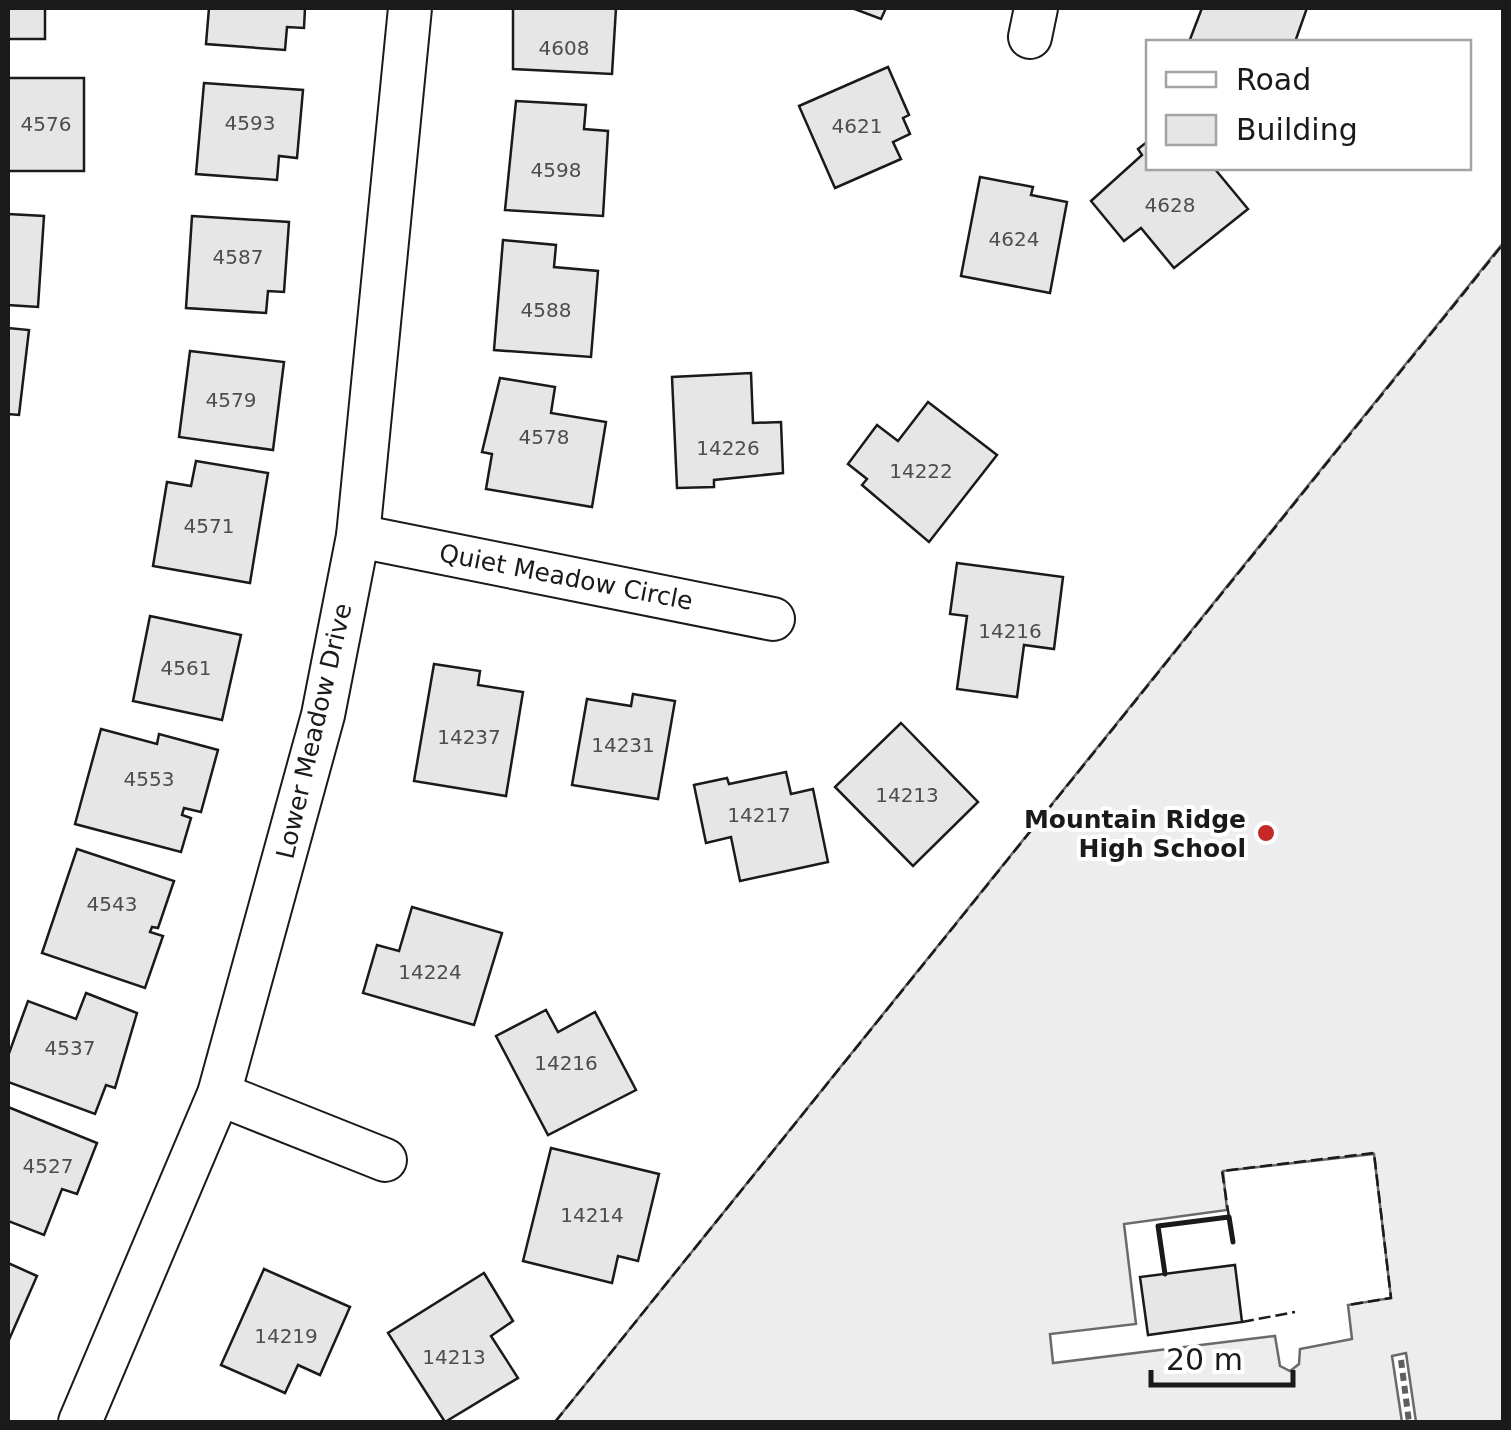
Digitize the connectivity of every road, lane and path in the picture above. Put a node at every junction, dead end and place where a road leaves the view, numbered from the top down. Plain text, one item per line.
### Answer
1 (410, 8) edge
2 (358, 536) junction
3 (773, 618) dead end
4 (219, 1094) junction
5 (385, 1160) dead end
6 (1401, 1360) dead end
7 (80, 1422) edge
8 (1410, 1422) edge

1 - 2 street, Lower Meadow Drive
2 - 3 street, Quiet Meadow Circle
2 - 4 street, Lower Meadow Drive
4 - 5 street
4 - 7 street, Lower Meadow Drive
6 - 8 path

